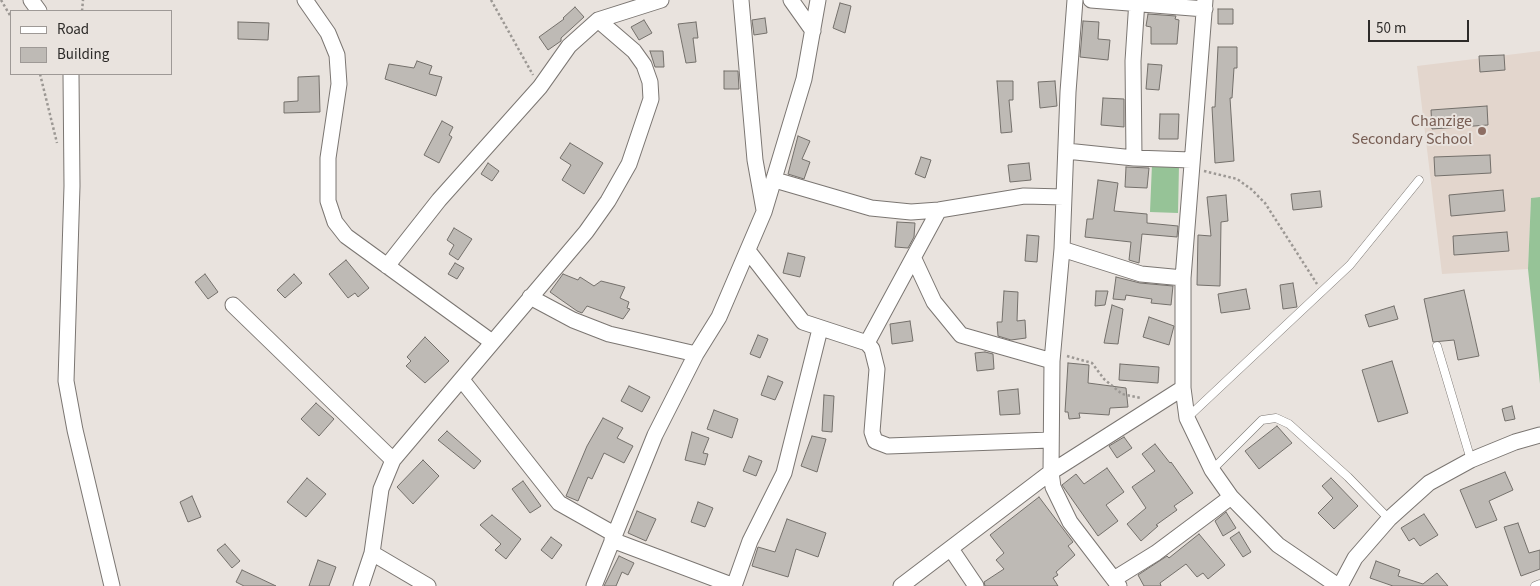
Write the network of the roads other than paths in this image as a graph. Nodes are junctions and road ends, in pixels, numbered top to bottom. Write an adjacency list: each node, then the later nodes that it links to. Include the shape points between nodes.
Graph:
1 (305, 0): 24 (street, via 328,33 337,55 339,84 328,158 328,201 335,222 346,236)
2 (661, 0): 10 (street)
3 (740, 0): 20 (street, via 755,160)
4 (790, 0): 11 (street)
5 (818, 0): 11 (street)
6 (1075, 0): 13 (street)
7 (1091, 0): 8 (street)
8 (1137, 2): 9 (street); 14 (street, via 1133,61)
9 (1205, 5): 15 (street)
10 (598, 20): 24 (street, via 569,46 540,87 440,200); 26 (street, via 634,50 650,82 651,99 629,164 608,201)
11 (812, 31): 16 (street, via 804,79)
12 (71, 75): 50 (street, via 72,186 66,381)
13 (1066, 152): 14 (street); 18 (street)
14 (1134, 158): 15 (street)
15 (1191, 165): 25 (street)
16 (775, 180): 19 (street, via 871,208 911,212); 20 (street)
17 (1419, 180): 36 (lane, via 1350,265)
18 (1064, 198): 19 (street, via 1024,196); 21 (street)
19 (939, 210): 23 (street, via 924,234)
20 (764, 212): 22 (street)
21 (1062, 249): 25 (street, via 1141,274); 33 (street)
22 (748, 252): 28 (street, via 803,322); 32 (street, via 719,317)
23 (914, 260): 30 (street); 33 (street, via 934,302 961,335)
24 (387, 266): 29 (street)
25 (1183, 278): 35 (street)
26 (530, 297): 29 (street); 32 (street, via 573,320 609,334)
27 (233, 305): 39 (street)
28 (820, 329): 30 (street); 54 (street, via 784,472 750,541)
29 (492, 342): 34 (street)
30 (867, 343): 38 (street, via 872,349 877,369 872,432 875,442 888,446)
31 (1437, 346): 40 (lane)
32 (696, 354): 45 (street, via 655,435)
33 (1052, 357): 38 (street)
34 (462, 380): 39 (street); 45 (street, via 559,503)
35 (1183, 388): 36 (street); 42 (street)
36 (1187, 418): 41 (street)
37 (1540, 435): 40 (street)
38 (1050, 440): 42 (street)
39 (393, 460): 47 (street, via 381,489)
40 (1471, 460): 44 (street, via 1429,483)
41 (1212, 470): 43 (street); 44 (lane, via 1262,420 1276,418 1289,424 1326,457)
42 (1051, 472): 46 (street); 48 (street, via 1053,487 1070,522)
43 (1230, 497): 48 (street); 57 (street, via 1278,545)
44 (1389, 519): 57 (street, via 1355,558)
45 (613, 537): 53 (street); 54 (street)
46 (951, 548): 55 (street); 56 (street)
47 (372, 553): 51 (street); 52 (street)
48 (1117, 582)
49 (1540, 584): 58 (lane)
50 (112, 586)
51 (361, 586)
52 (428, 586)
53 (594, 586)
54 (734, 586)
55 (901, 586)
56 (976, 586)
57 (1339, 586)
58 (1535, 586)

